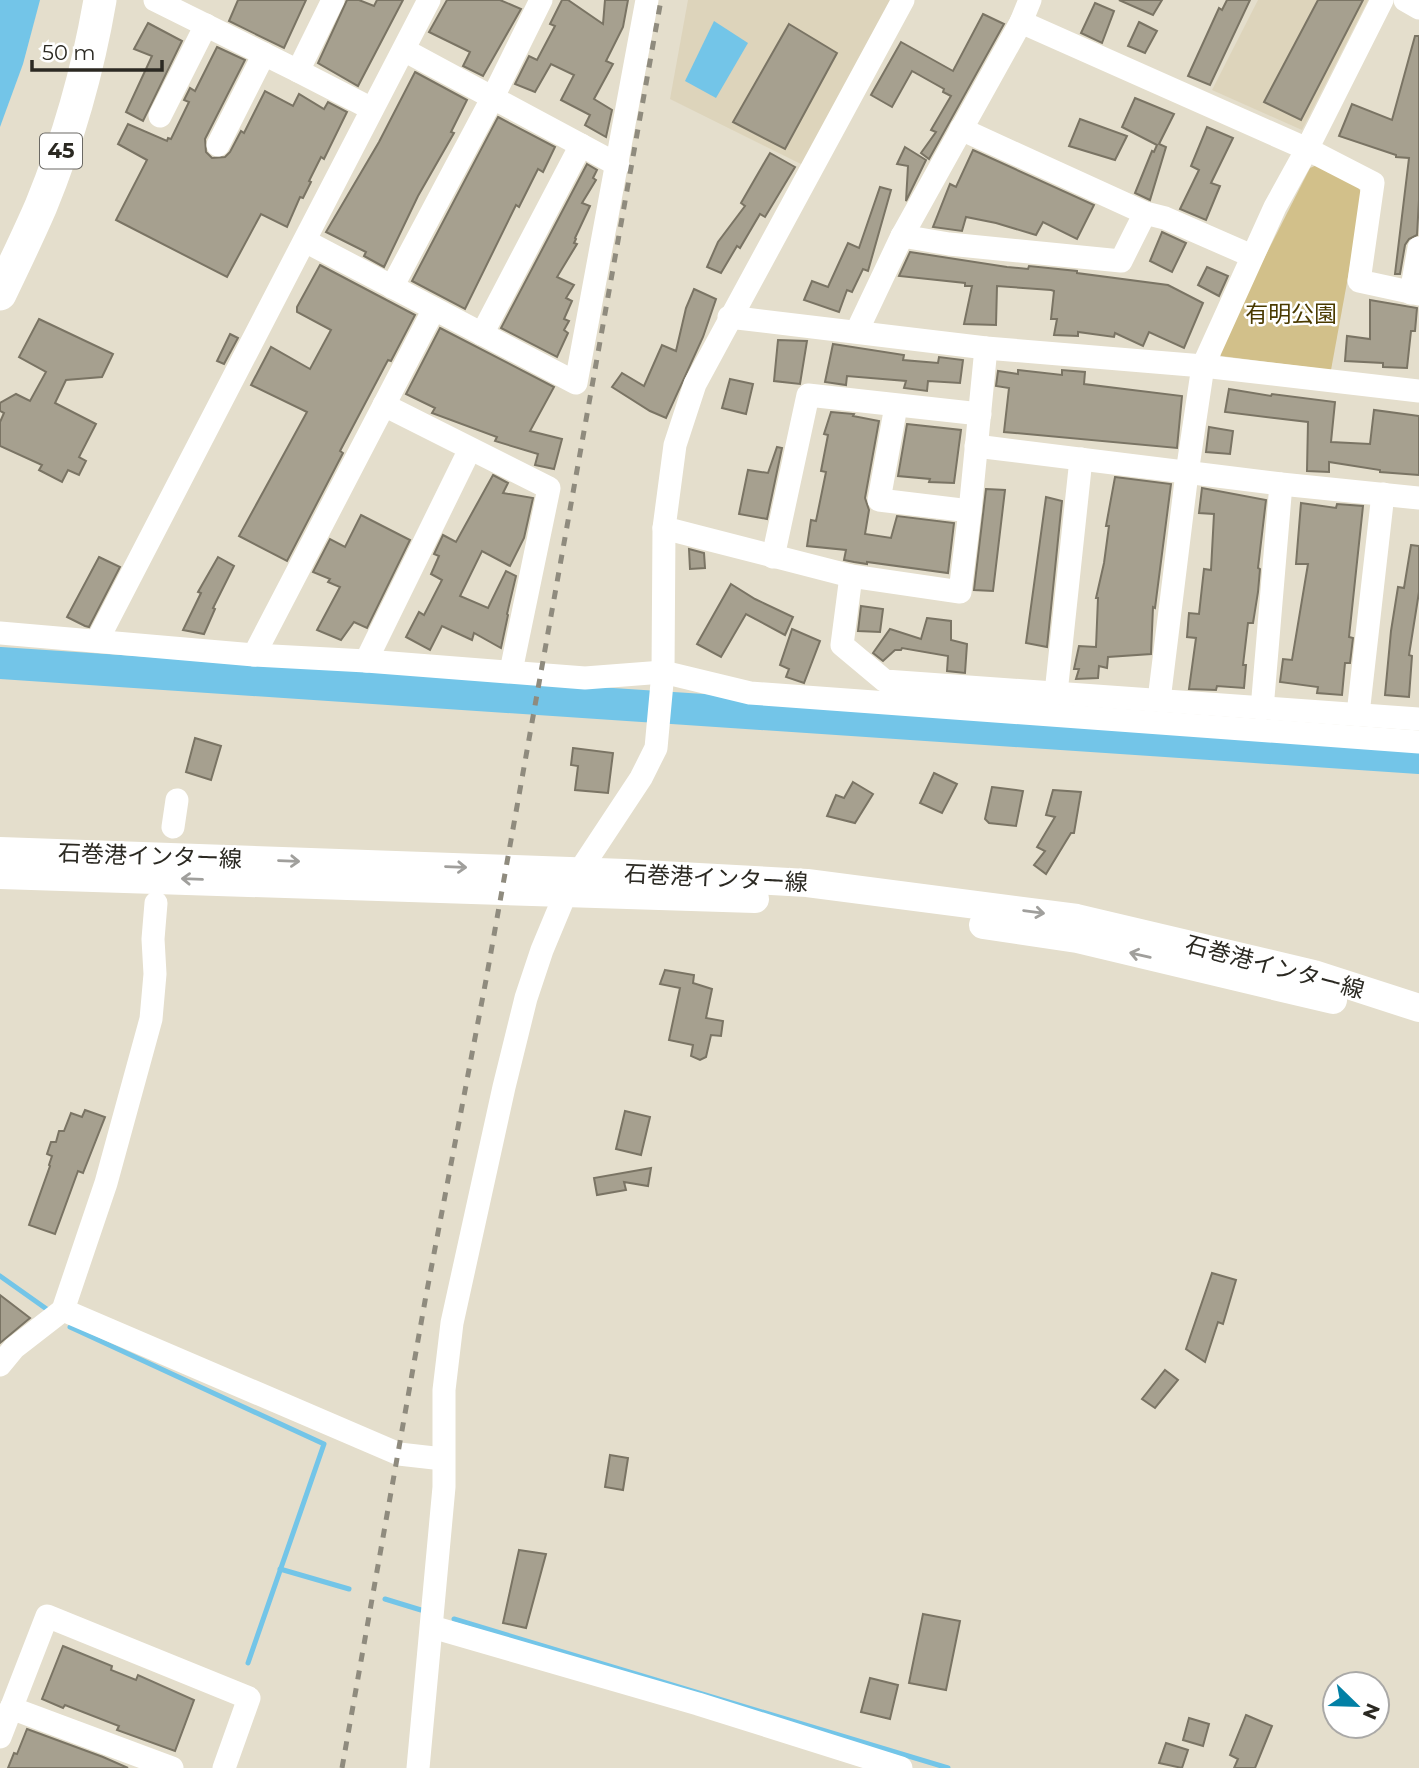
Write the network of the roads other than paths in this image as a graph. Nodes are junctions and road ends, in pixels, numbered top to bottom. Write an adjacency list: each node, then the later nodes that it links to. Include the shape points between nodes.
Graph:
1 (100, 0): 32 (highway, 45, via 79,97 61,151)
2 (155, 0): 13 (street)
3 (333, 0): 16 (street)
4 (429, 0): 14 (street)
5 (541, 0): 17 (street)
6 (647, 0): 24 (street)
7 (903, 0): 34 (street)
8 (1030, 0): 12 (street)
9 (1382, 0): 23 (street)
10 (1405, 0): 11 (street)
11 (1419, 8)
12 (1021, 22): 20 (street); 23 (street)
13 (205, 25): 15 (street); 19 (street)
14 (404, 50): 17 (street); 18 (street)
15 (264, 54): 16 (street); 21 (street)
16 (298, 71): 18 (street)
17 (492, 99): 22 (street); 30 (street)
18 (372, 109): 27 (street)
19 (160, 116)
20 (961, 129): 25 (street); 26 (street)
21 (218, 145)
22 (581, 145): 24 (street); 36 (street)
23 (1307, 149): 29 (street); 31 (street, via 1373,183 1359,281)
24 (618, 164): 36 (street, via 576,383)
25 (1144, 213): 26 (street, via 1121,261); 29 (street)
26 (902, 236): 35 (street)
27 (305, 241): 30 (street); 55 (street)
28 (1419, 248): 31 (street)
29 (1252, 257): 38 (street)
30 (392, 286): 33 (street)
31 (1415, 293)
32 (0, 294)
33 (434, 309): 36 (street); 40 (street)
34 (729, 317): 35 (street); 51 (street, via 695,384 675,445)
35 (857, 331): 37 (street)
36 (482, 334)
37 (986, 348): 38 (street); 42 (street)
38 (1203, 366): 39 (street); 46 (street)
39 (1419, 391)
40 (384, 405): 44 (street); 56 (street)
41 (896, 406): 42 (street); 50 (street, via 879,500); 52 (street, via 808,395)
42 (980, 414): 43 (street)
43 (976, 446): 45 (street); 50 (street)
44 (470, 449): 57 (street); 58 (street, via 549,488)
45 (1081, 459): 46 (street); 60 (street)
46 (1187, 473): 47 (street); 61 (street)
47 (1282, 484): 48 (street); 62 (street)
48 (1383, 494): 49 (street); 63 (street)
49 (1419, 498)
50 (971, 511): 53 (street, via 960,592)
51 (664, 528): 52 (street); 59 (street)
52 (773, 557): 53 (street)
53 (851, 576): 60 (street, via 842,645 885,681)
54 (0, 633): 55 (street)
55 (97, 641): 56 (street)
56 (254, 656): 57 (street)
57 (366, 661): 58 (street)
58 (511, 671): 59 (street)
59 (662, 679): 65 (street, via 750,693); 77 (street, via 656,748 567,890 526,998 452,1323 443,1390)
60 (1056, 693): 61 (street)
61 (1159, 700): 62 (street)
62 (1262, 709): 63 (street)
63 (1358, 714): 64 (street)
64 (1419, 719)
65 (1419, 742)
66 (177, 800): 67 (street)
67 (173, 827)
68 (0, 850): 70 (main road, 石巻港インター線, one-way to 70)
69 (0, 875): 70 (main road, 石巻港インター線, one-way to 69)
70 (385, 875): 71 (main road, 石巻港インター線)
71 (622, 884): 73 (main road, 石巻港インター線, one-way to 73, via 807,883 1077,918 1314,974); 74 (main road, 石巻港インター線, one-way to 71, via 1314,993 1077,939 891,910)
72 (156, 903): 75 (street, via 151,1019 106,1183)
73 (1419, 1008)
74 (1419, 1028)
75 (63, 1310): 76 (street, via 14,1348); 77 (street, via 399,1454)
76 (0, 1365)
77 (443, 1459): 78 (street)
78 (432, 1627): 84 (street); 85 (street)
79 (11, 1708): 80 (street); 81 (street); 83 (street, via 47,1616 249,1698)
80 (0, 1737)
81 (132, 1761): 82 (street)
82 (172, 1768)
83 (224, 1768)
84 (418, 1768)
85 (901, 1768)

